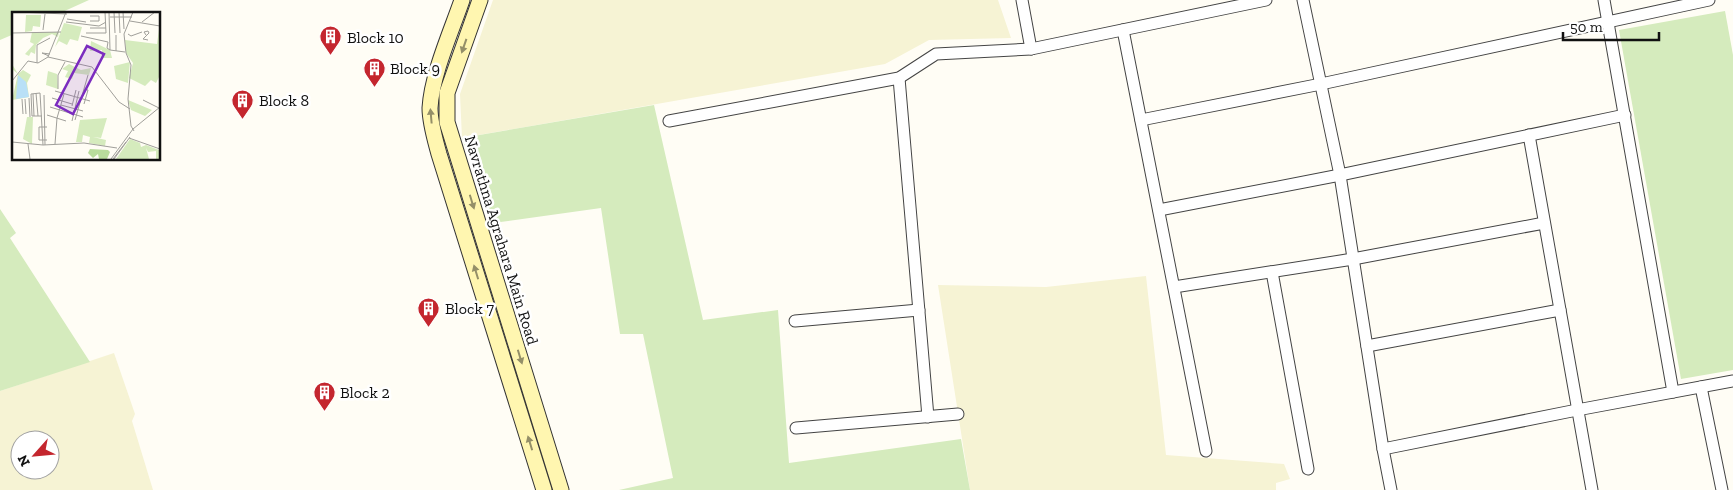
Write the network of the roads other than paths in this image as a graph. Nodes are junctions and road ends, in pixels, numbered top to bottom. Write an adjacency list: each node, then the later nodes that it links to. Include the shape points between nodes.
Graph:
1 (462, 0): 37 (street, Navrathna Agrahara Main Road, one-way to 1, via 432,128 432,88)
2 (480, 0): 38 (street, Navrathna Agrahara Main Road, one-way to 38, via 448,93 447,122)
3 (1022, 0): 10 (street)
4 (1266, 0): 9 (street)
5 (1303, 0): 12 (street)
6 (1604, 0): 8 (street)
7 (1709, 0): 8 (street)
8 (1609, 22): 12 (street); 13 (street)
9 (1123, 30): 10 (street); 14 (street)
10 (1031, 49): 11 (street, via 936,54)
11 (899, 78): 15 (street); 23 (street)
12 (1321, 84): 14 (street); 17 (street)
13 (1625, 115): 16 (street); 29 (street)
14 (1141, 120): 18 (street)
15 (668, 122)
16 (1529, 135): 17 (street); 19 (street)
17 (1340, 175): 18 (street); 20 (street)
18 (1159, 210): 22 (street)
19 (1544, 223): 20 (street); 24 (street)
20 (1354, 259): 21 (street); 26 (street)
21 (1272, 272): 22 (street); 36 (street)
22 (1174, 288): 35 (street)
23 (919, 310): 25 (street); 32 (street)
24 (1560, 310): 26 (street); 30 (street)
25 (795, 320)
26 (1367, 346): 34 (street)
27 (1733, 381): 28 (street)
28 (1700, 387): 29 (street); 41 (street)
29 (1673, 392): 30 (street)
30 (1577, 410): 34 (street); 40 (street)
31 (958, 414): 32 (street)
32 (928, 417): 33 (street)
33 (796, 428)
34 (1383, 449): 39 (street)
35 (1206, 451)
36 (1308, 469)
37 (544, 490)
38 (561, 490)
39 (1391, 490)
40 (1592, 490)
41 (1722, 490)

